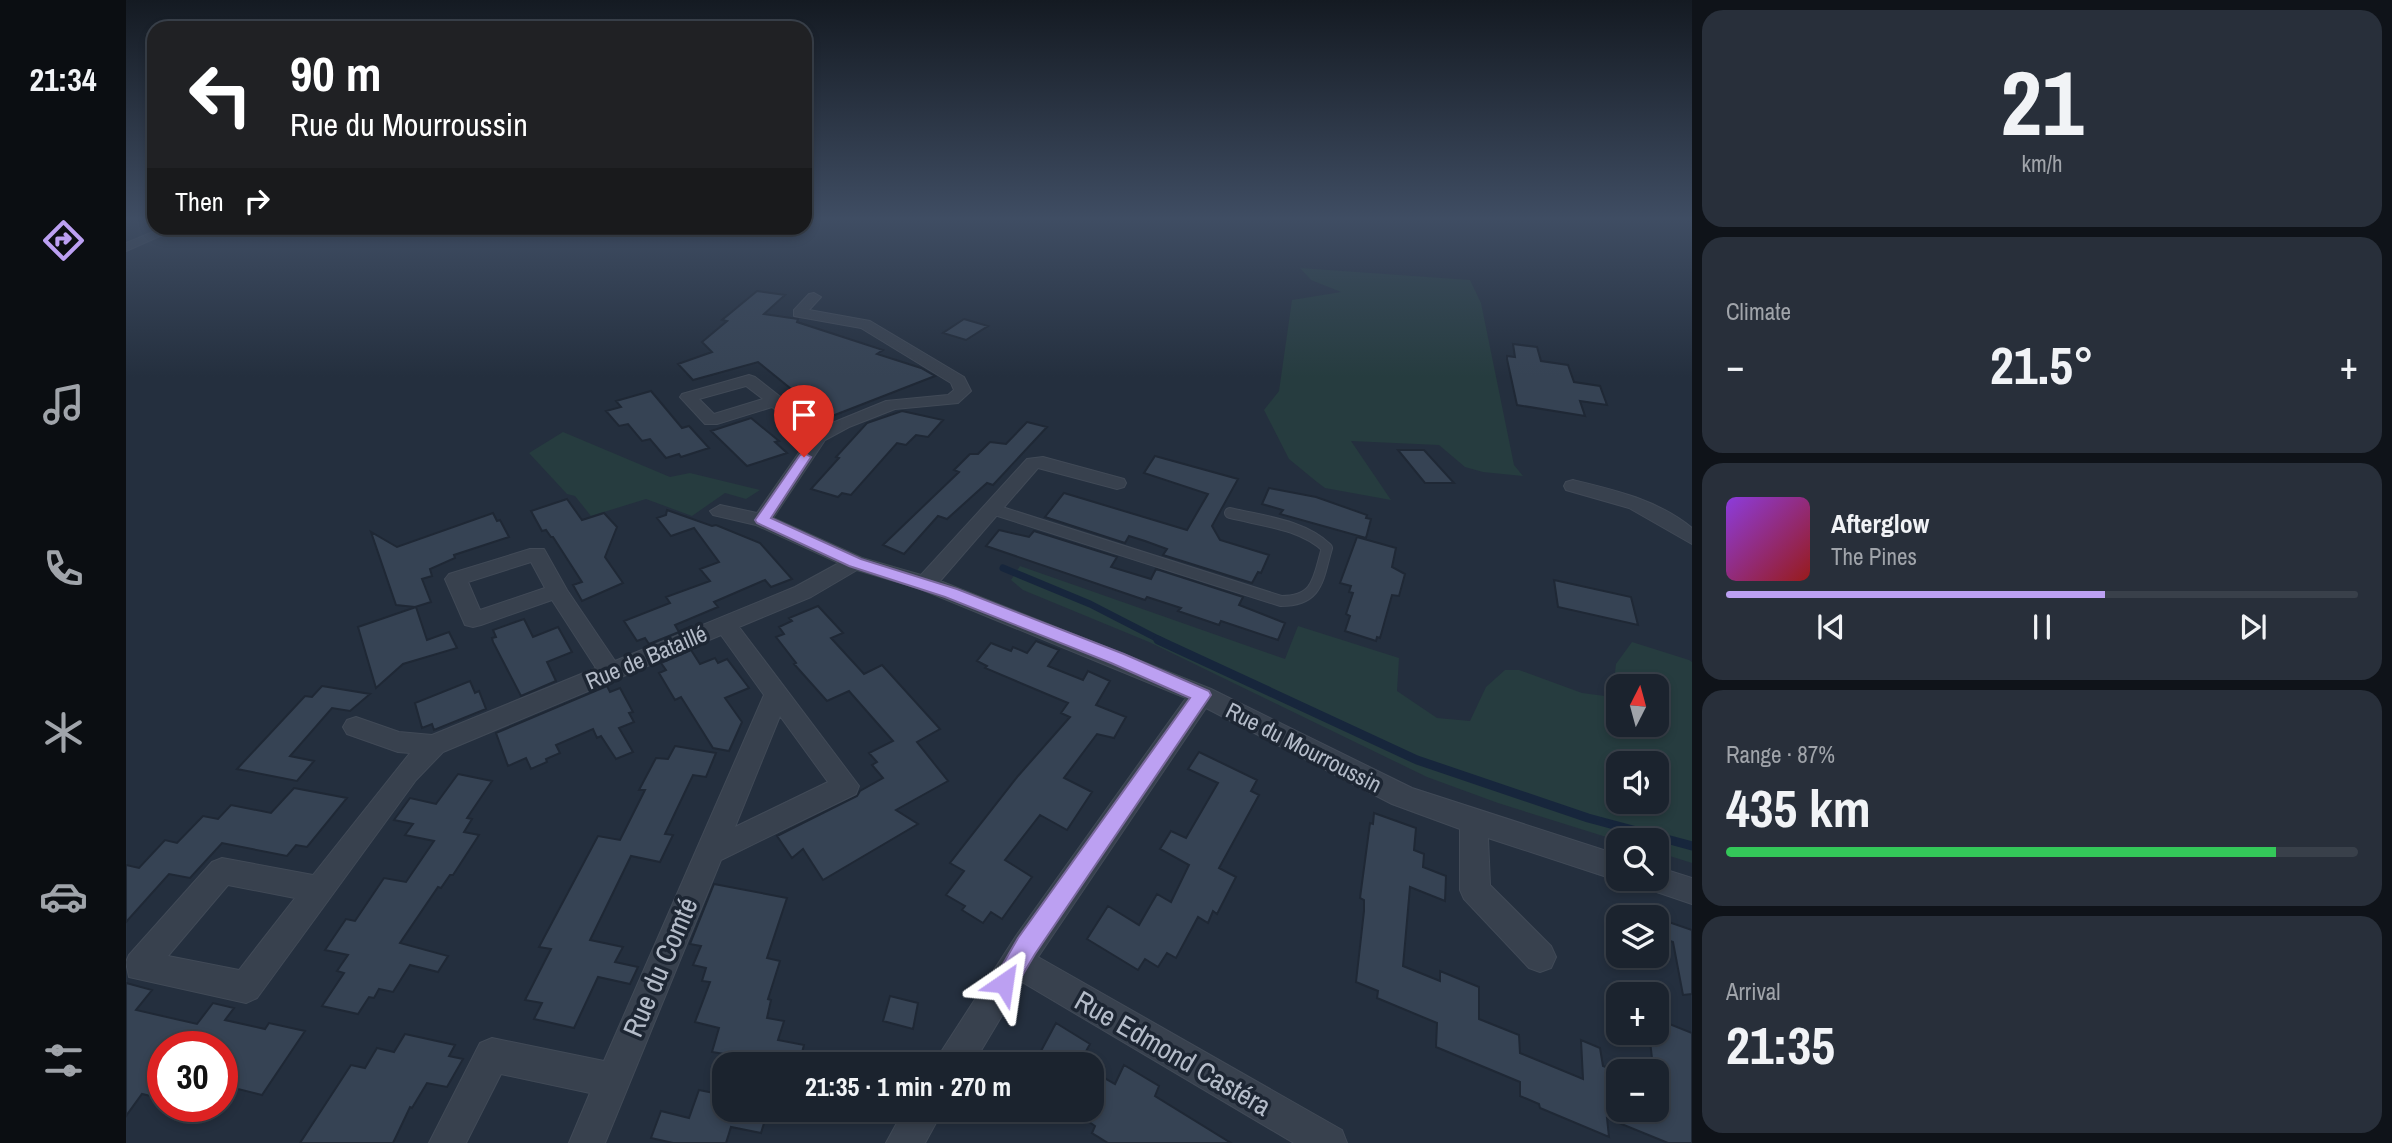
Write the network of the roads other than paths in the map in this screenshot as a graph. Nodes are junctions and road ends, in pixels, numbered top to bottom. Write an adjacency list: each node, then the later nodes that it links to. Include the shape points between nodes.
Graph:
1 (814, 297): 3 (street, via 799,313 865,324 958,380 963,391 952,400 892,404)
2 (774, 401): 3 (street)
3 (819, 436): 9 (street)
4 (1117, 483): 6 (street, via 1032,463)
5 (1573, 486): 10 (street, via 1636,503)
6 (992, 509): 8 (lane, via 1281,601 1305,600 1327,548 1323,543 1304,533); 12 (street)
7 (720, 511): 9 (street, Rue du Mourroussin)
8 (1230, 513)
9 (762, 520): 11 (street, Rue du Mourroussin)
10 (1692, 538)
11 (855, 563): 12 (street, Rue du Mourroussin); 14 (street, Rue de Bataillé, via 803,592)
12 (926, 583): 17 (street, Rue du Mourroussin)
13 (557, 591): 15 (street)
14 (725, 624): 15 (street, Rue de Bataillé); 16 (street)
15 (610, 672): 19 (street, Rue de Bataillé)
16 (777, 694): 21 (street, Rue du Comté); 21 (street, via 846,786)
17 (1202, 695): 20 (street, Rue du Mourroussin, via 1402,796); 27 (street)
18 (356, 727): 19 (street, Rue de Bataillé, via 398,741)
19 (434, 745): 24 (street, Rue de Bataillé, via 407,773)
20 (1474, 822): 22 (street, Rue du Mourroussin); 26 (street, via 1475,890)
21 (708, 853): 29 (street, Rue du Comté)
22 (1606, 864)
23 (1669, 884): 25 (street)
24 (320, 889): 24 (street, Rue de Bataillé, via 246,987 140,966 222,871)
25 (1692, 891)
26 (1540, 957)
27 (1017, 962): 28 (street); 34 (street, Rue Edmond Castéra)
28 (961, 1052)
29 (613, 1080): 31 (street, via 492,1055); 32 (street, Rue du Comté)
30 (917, 1122): 33 (street)
31 (447, 1143)
32 (587, 1143)
33 (904, 1143)
34 (1329, 1143)

